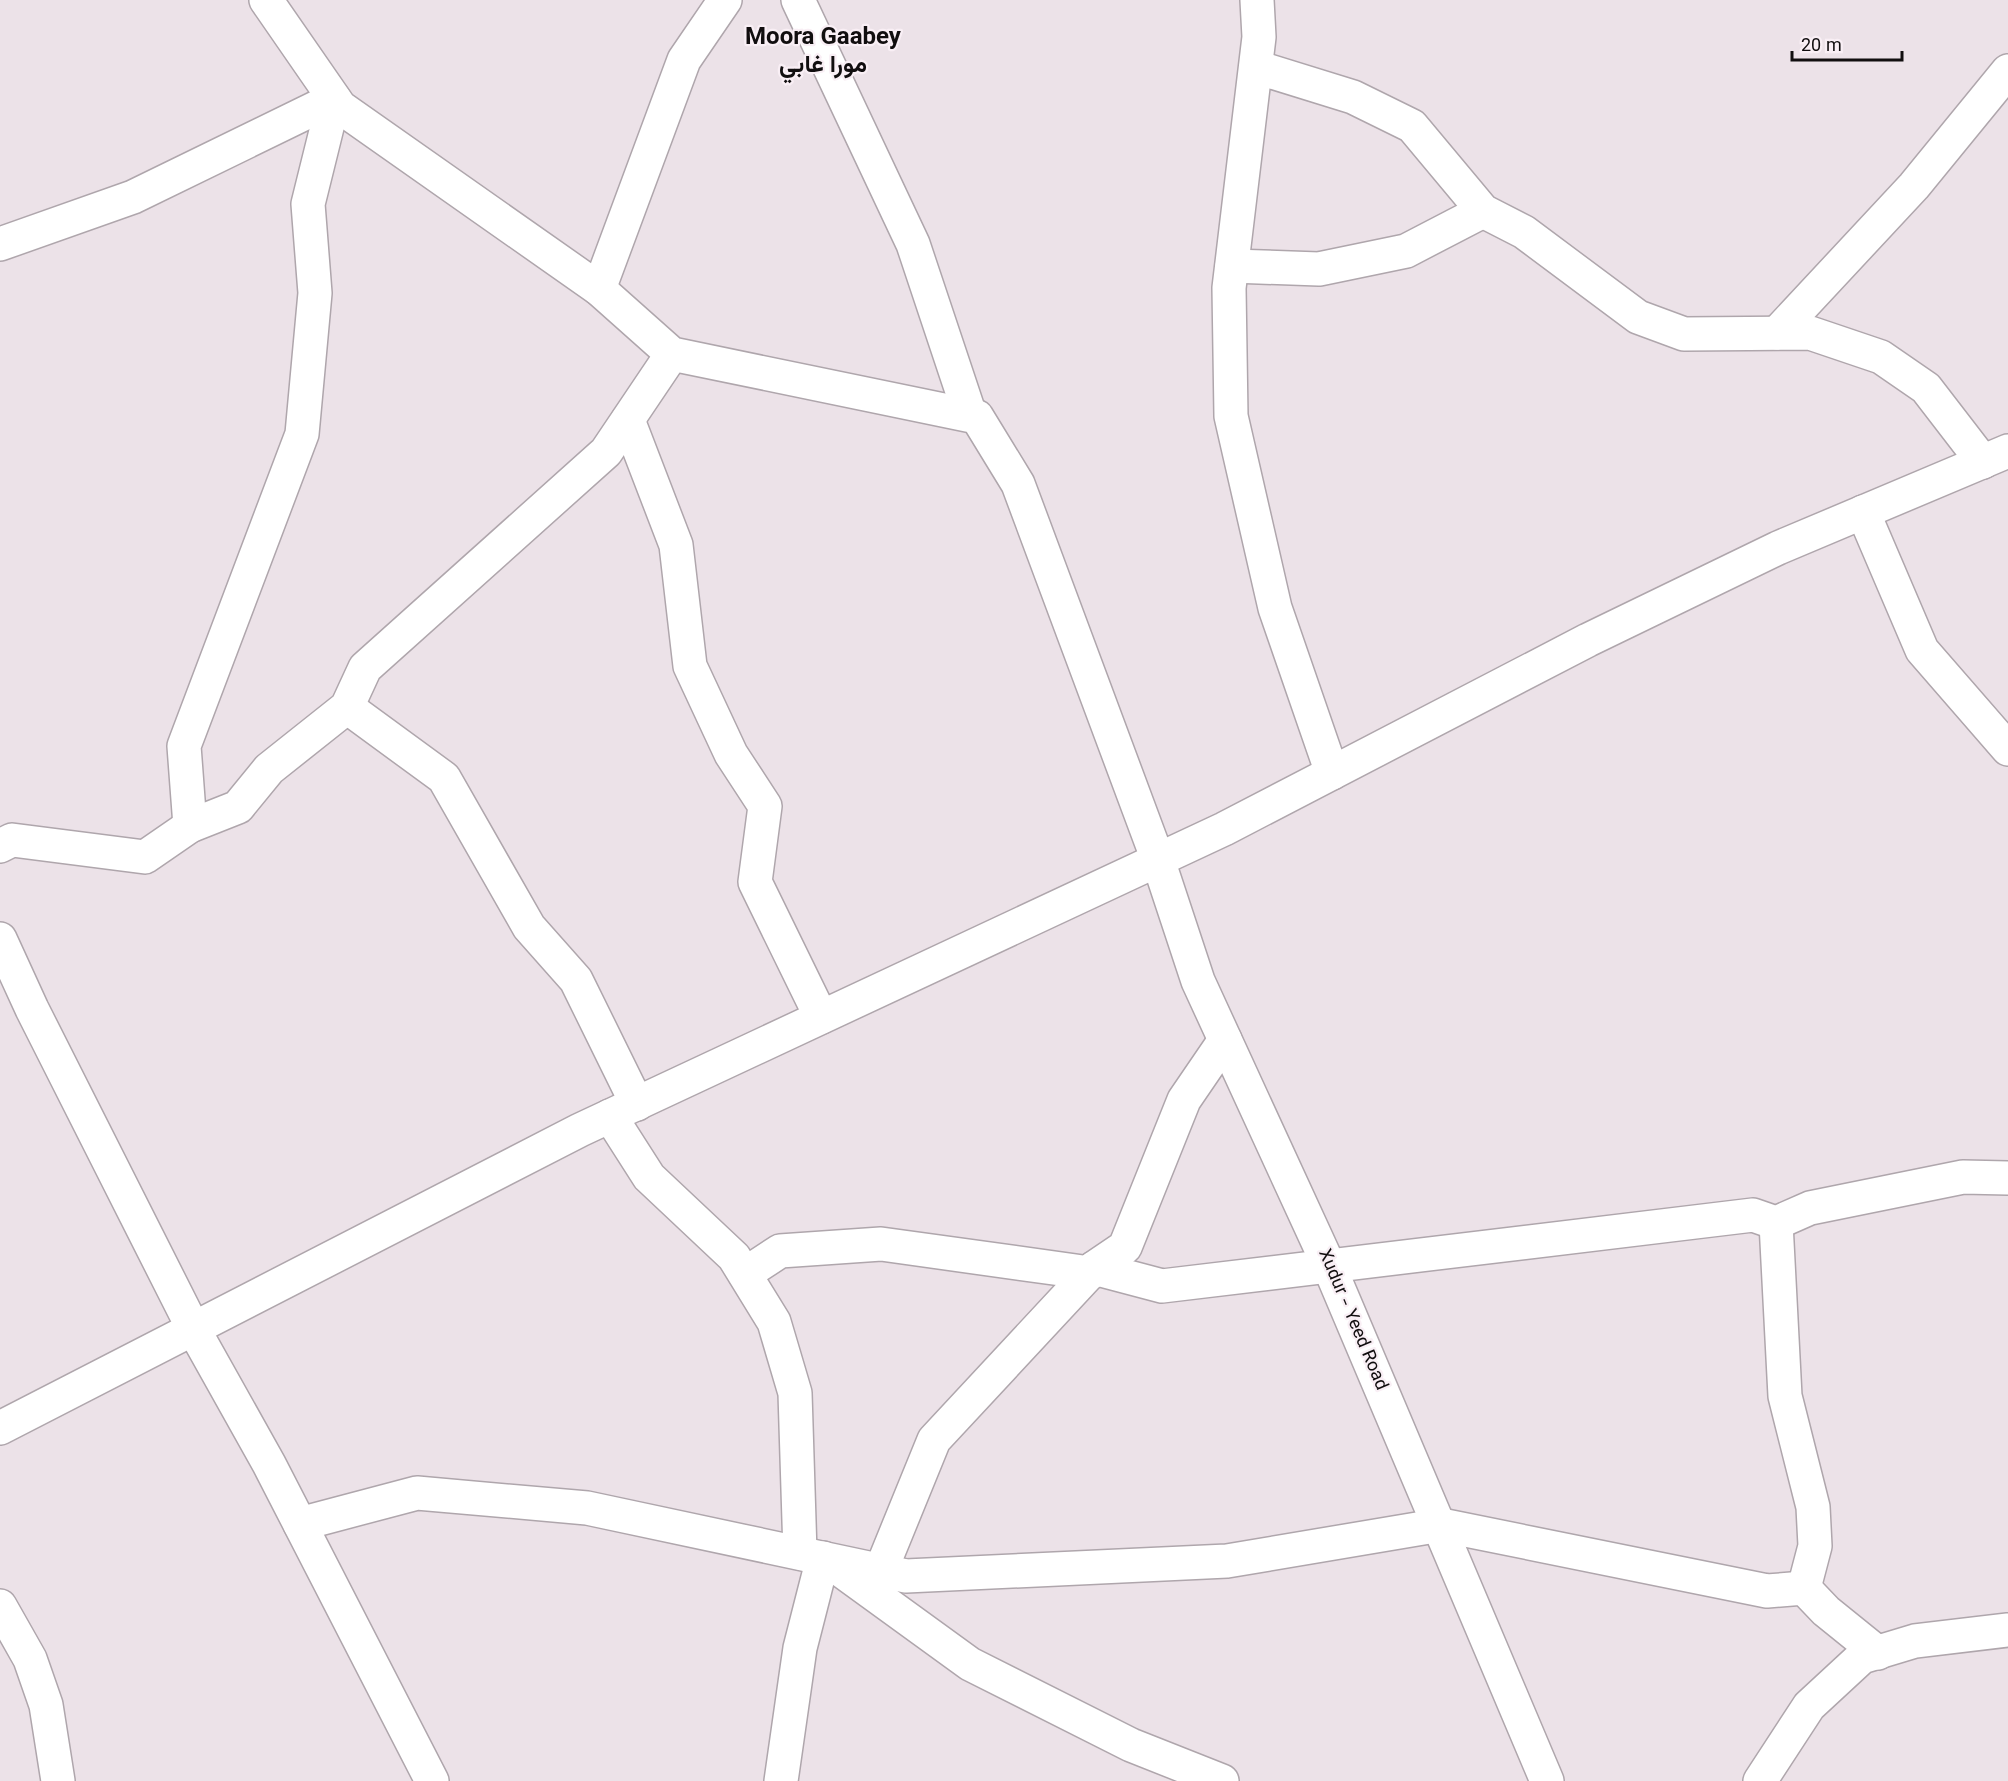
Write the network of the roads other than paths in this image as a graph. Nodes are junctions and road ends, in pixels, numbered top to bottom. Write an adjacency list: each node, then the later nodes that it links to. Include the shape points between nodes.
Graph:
1 (266, 0): 7 (street)
2 (725, 0): 11 (street, via 684,60)
3 (798, 0): 14 (street, via 913,244)
4 (1257, 0): 5 (street)
5 (1256, 67): 8 (street, via 1353,97 1412,126); 10 (street)
6 (2008, 71): 12 (street, via 1914,186)
7 (334, 99): 9 (street, via 133,197); 11 (street, via 340,107); 21 (street, via 308,204 315,293 302,434 184,746)
8 (1483, 211): 10 (street, via 1406,251 1319,269); 12 (street, via 1524,232 1638,317 1684,334)
9 (0, 244)
10 (1232, 266): 20 (street, via 1231,416 1275,608)
11 (599, 289): 13 (street)
12 (1777, 333): 16 (street, via 1810,333 1881,357 1926,388)
13 (672, 354): 14 (street); 15 (street)
14 (970, 414): 23 (street, Xudur - Yeed Road, via 977,417 1018,484)
15 (628, 420): 18 (street, via 606,452 365,668); 25 (street, via 676,545 690,666 731,754 765,806 755,882)
16 (1995, 456): 17 (street)
17 (1863, 512): 19 (street, via 1922,650); 20 (street, via 1778,548 1588,640)
18 (347, 707): 21 (street, via 268,770 238,807); 27 (street, via 444,778 529,927 576,980)
19 (2008, 749)
20 (1332, 773): 23 (street)
21 (190, 826): 22 (street, via 145,856 12,840)
22 (0, 846)
23 (1158, 860): 25 (street); 26 (street, Xudur - Yeed Road, via 1198,981)
24 (0, 939): 33 (street)
25 (821, 1017): 27 (street)
26 (1225, 1040): 30 (street, Xudur - Yeed Road); 31 (street, via 1184,1100 1125,1248)
27 (623, 1110): 32 (street, via 649,1177 734,1257); 33 (street)
28 (2008, 1178): 29 (street, via 1963,1177 1810,1208)
29 (1776, 1223): 30 (street, via 1753,1215); 39 (street, via 1785,1396 1813,1507 1815,1546)
30 (1329, 1266): 31 (street, via 1162,1286); 36 (street, Xudur - Yeed Road)
31 (1092, 1270): 32 (street, via 881,1244 780,1251); 38 (street, via 934,1440)
32 (745, 1274): 37 (street, via 774,1322 795,1393)
33 (194, 1329): 34 (street); 35 (street)
34 (0, 1428)
35 (300, 1524): 37 (street, via 417,1493 586,1508); 44 (street)
36 (1441, 1526): 38 (street, via 1227,1561 906,1576); 39 (street, via 1767,1592); 47 (street, Xudur - Yeed Road)
37 (812, 1556): 38 (street); 45 (street); 46 (street, via 969,1664 1131,1745)
38 (880, 1570)
39 (1804, 1588): 42 (street)
40 (0, 1606): 43 (street, via 30,1659 46,1705)
41 (2008, 1630): 42 (street, via 1914,1641)
42 (1878, 1653): 48 (street, via 1862,1658 1809,1706)
43 (58, 1781)
44 (432, 1781)
45 (780, 1781)
46 (1222, 1781)
47 (1547, 1781)
48 (1760, 1781)

